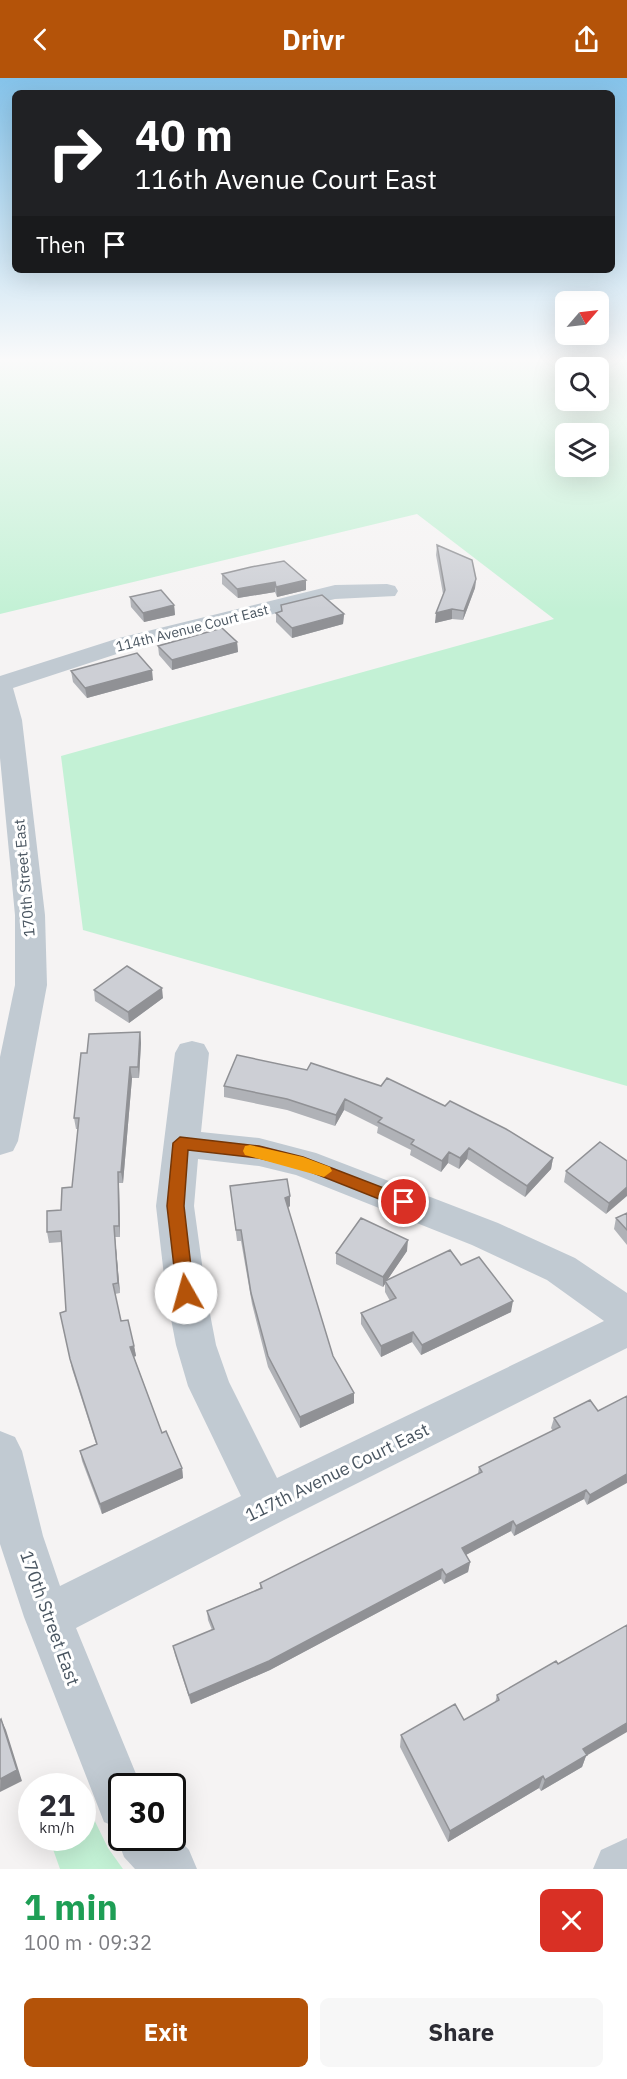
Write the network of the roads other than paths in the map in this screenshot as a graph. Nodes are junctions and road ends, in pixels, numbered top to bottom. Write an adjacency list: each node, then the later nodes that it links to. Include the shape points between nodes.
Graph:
1 (387, 591): 2 (street, 114th Avenue Court East, via 335,592 127,643)
2 (0, 685): 3 (street, 170th Street East, via 9,720)
3 (10, 829): 5 (street, 170th Street East, via 30,915 31,985)
4 (192, 1053): 6 (street)
5 (0, 1141)
6 (180, 1143): 7 (street, via 259,1152 314,1167 485,1234 561,1269); 10 (street, via 176,1206 196,1345 209,1386)
7 (627, 1315)
8 (627, 1329): 10 (street, 117th Avenue Court East)
9 (0, 1451): 11 (street, 170th Street East, via 20,1536)
10 (268, 1505): 11 (street, 117th Avenue Court East)
11 (48, 1617): 12 (street, 170th Street East)
12 (109, 1773)
13 (155, 1851): 15 (street)
14 (627, 1865): 16 (street)
15 (171, 1869)
16 (620, 1869)

